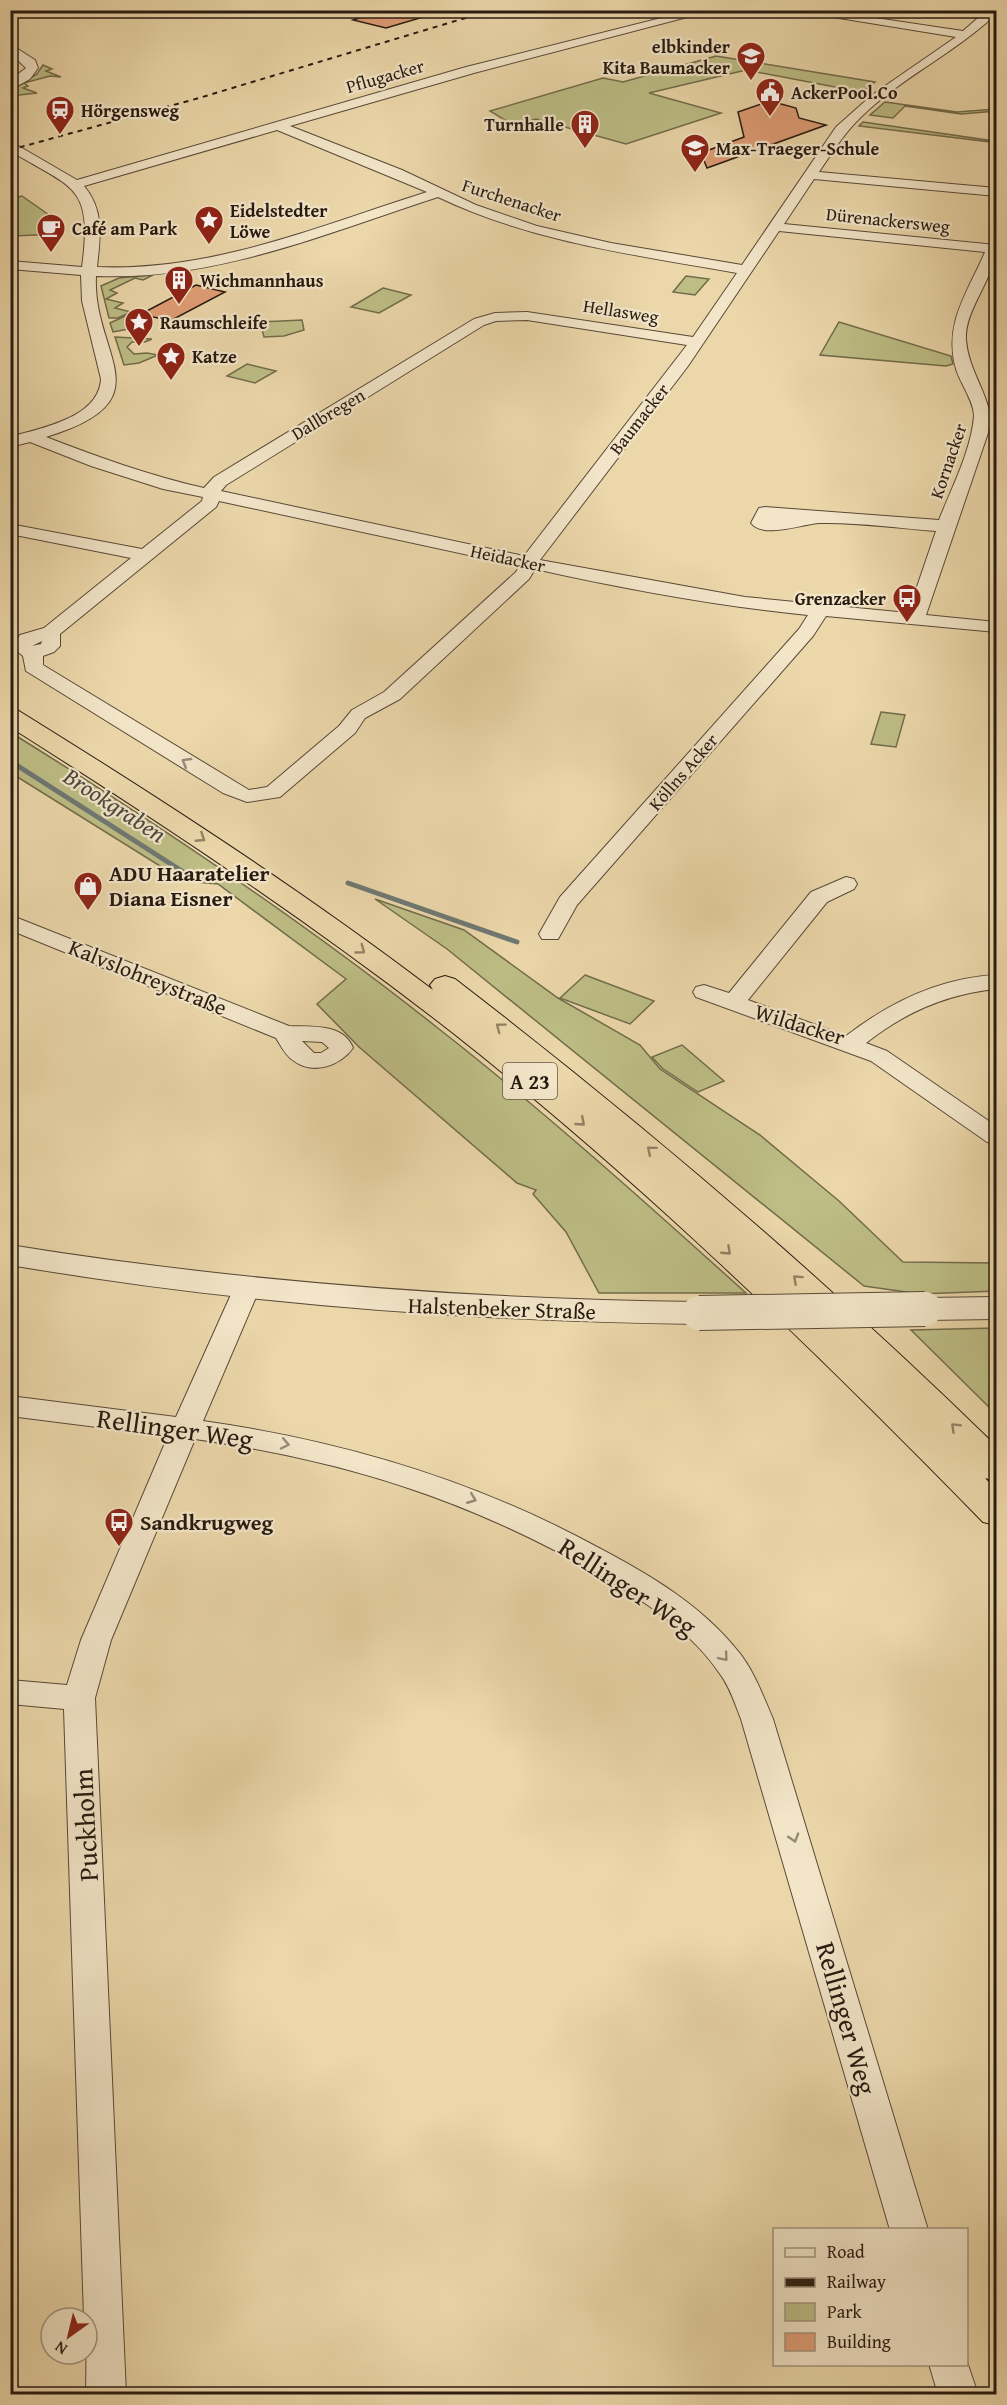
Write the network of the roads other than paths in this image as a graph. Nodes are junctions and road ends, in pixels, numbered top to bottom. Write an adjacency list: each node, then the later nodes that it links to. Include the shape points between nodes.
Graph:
1 (709, 10): 7 (street, Pflugacker, via 470,70)
2 (795, 10): 4 (street)
3 (994, 10): 4 (street, Baumacker)
4 (965, 35): 9 (street, Baumacker, via 856,114)
5 (10, 47): 6 (street, via 32,68)
6 (10, 86)
7 (278, 126): 10 (street, Pflugacker); 12 (street, Furchenacker)
8 (10, 145): 10 (street)
9 (809, 175): 11 (street); 13 (street, Baumacker)
10 (74, 185): 17 (street, via 84,195 93,221)
11 (996, 192)
12 (438, 193): 16 (street, Furchenacker, via 488,215 561,236); 17 (street, via 214,262 155,270)
13 (776, 227): 14 (street, Dürenackersweg); 16 (street, Baumacker)
14 (995, 249): 24 (street, Kornacker, via 961,323 960,354 977,396 982,421)
15 (10, 265): 17 (street)
16 (746, 270): 19 (street, Baumacker)
17 (87, 271): 20 (street, via 93,322 110,372 110,390 106,398 86,413)
18 (539, 317): 19 (street, Hellasweg); 22 (street, Dallbregen, via 505,316 479,322 220,481)
19 (697, 342): 27 (street, Baumacker)
20 (30, 436): 21 (street); 22 (street, Heidacker, via 97,462)
21 (10, 442)
22 (212, 494): 26 (street, Dallbregen, via 210,503); 27 (street, Heidacker)
23 (817, 518): 24 (street)
24 (945, 526): 29 (street, Kornacker)
25 (10, 529): 26 (street)
26 (144, 555): 33 (street, Dallbregen, one-way to 26, via 230,789 33,668 33,652 51,646 51,632)
27 (530, 563): 28 (street, Heidacker, via 678,593); 33 (street, Baumacker, via 523,575 386,700 369,706 280,789)
28 (819, 612): 29 (street, Heidacker); 36 (street, Köllns Acker, via 806,632 568,902)
29 (915, 620): 30 (street, Heidacker)
30 (996, 627)
31 (10, 694): 48 (highway, A 23, one-way to 31, via 866,1341 724,1213 508,1033 302,880)
32 (10, 716): 49 (highway, A 23, one-way to 49, via 277,890 400,979 570,1113 686,1212 835,1351)
33 (257, 797)
34 (846, 884): 39 (street, Wildacker, via 819,897)
35 (10, 922): 40 (street, Kalvslohreystraße)
36 (550, 934)
37 (996, 982): 41 (street, Wildacker, via 935,992 874,1025)
38 (704, 992): 39 (street, Wildacker)
39 (733, 1003): 41 (street, Wildacker)
40 (285, 1033)
41 (851, 1043): 42 (street, via 879,1056)
42 (996, 1137)
43 (10, 1255): 44 (street, Halstenbeker Straße)
44 (246, 1290): 45 (street, Halstenbeker Straße, bridge, via 429,1306 591,1312); 47 (street, Puckholm)
45 (996, 1308)
46 (10, 1406): 47 (street, Rellinger Weg)
47 (186, 1428): 51 (street, Puckholm, via 96,1640); 52 (street, Rellinger Weg, one-way to 52, via 277,1442 355,1460 427,1481 488,1505 603,1563 691,1623 727,1658 757,1719)
48 (996, 1468)
49 (996, 1512)
50 (10, 1692): 51 (street)
51 (79, 1698): 54 (street, Puckholm)
52 (909, 2228)
53 (950, 2366): 55 (street)
54 (106, 2394)
55 (958, 2394)

